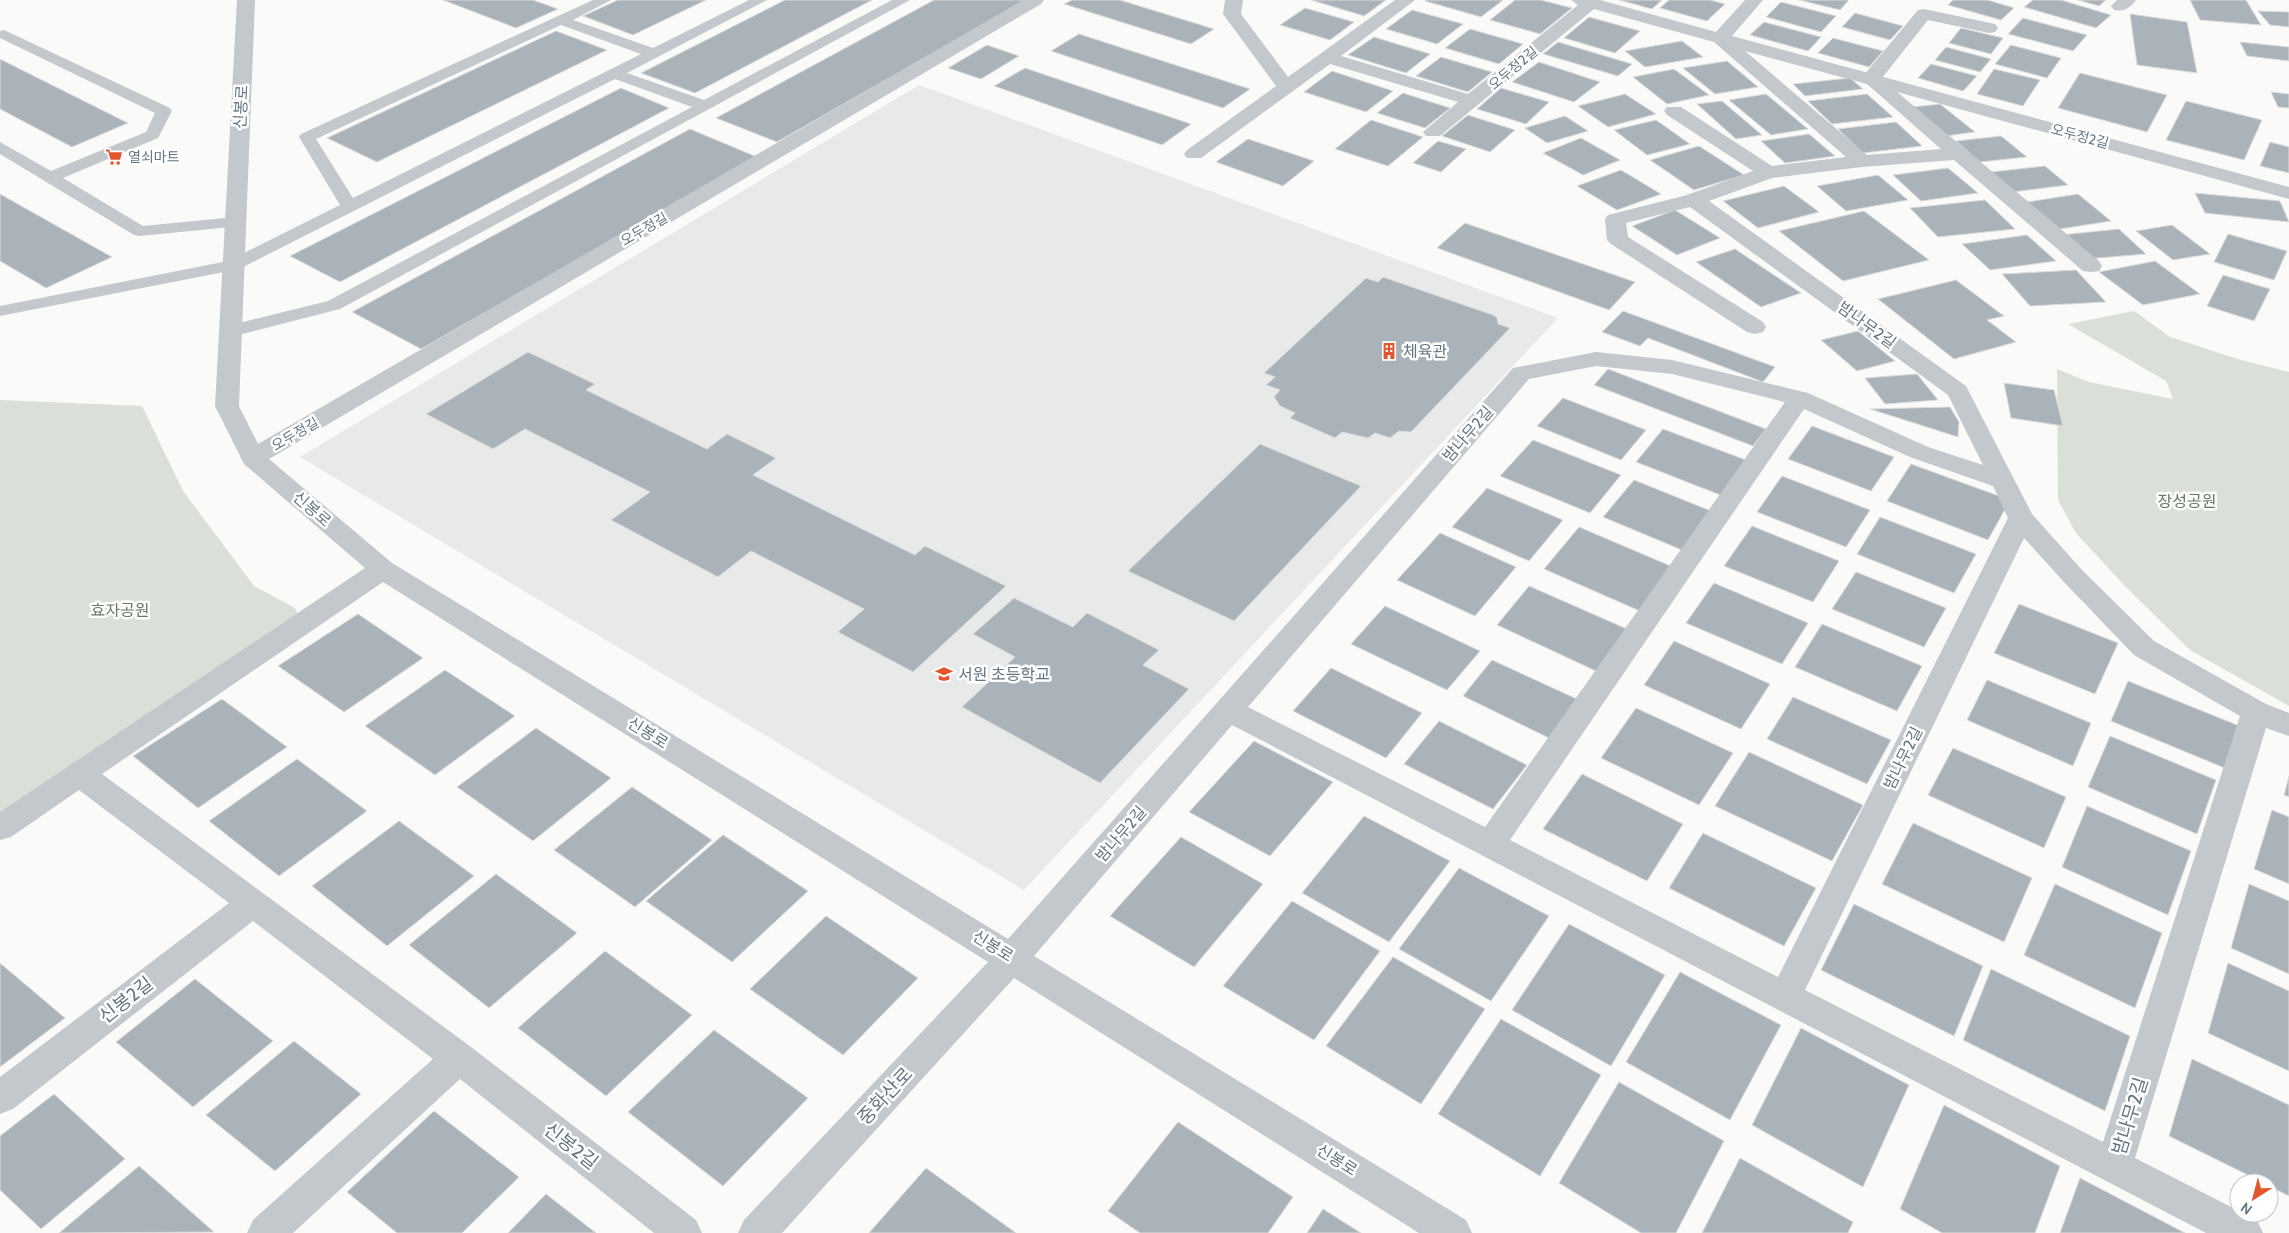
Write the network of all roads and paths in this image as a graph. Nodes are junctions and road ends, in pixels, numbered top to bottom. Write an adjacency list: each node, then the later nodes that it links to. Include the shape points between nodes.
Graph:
1 (246, 0): 32 (street, 신봉로)
2 (604, 0): 10 (lane)
3 (760, 0): 14 (lane)
4 (903, 0): 20 (lane)
5 (1035, 0): 39 (street, 오두정길)
6 (1234, 0): 18 (street, via 1232,14)
7 (1406, 0): 15 (street)
8 (1754, 0): 13 (street)
9 (1587, 1): 13 (street, 오두정2길); 19 (street, 오두정2길)
10 (561, 20): 14 (lane); 31 (lane, via 308,138)
11 (1989, 28): 17 (street, via 1924,14)
12 (4, 34): 28 (lane, via 164,111 152,135)
13 (1720, 38): 17 (street, 오두정2길); 26 (street, 오두정2길)
14 (653, 53): 16 (lane)
15 (1326, 57): 18 (street); 19 (street)
16 (613, 74): 20 (lane); 31 (lane)
17 (1871, 79): 25 (street, 오두정2길); 29 (street, 오두정2길)
18 (1286, 86): 24 (street)
19 (1474, 101): 22 (street, 오두정2길)
20 (705, 106): 37 (lane, via 334,305)
21 (1674, 111): 27 (street)
22 (1433, 132)
23 (0, 147): 28 (lane)
24 (1194, 154)
25 (1958, 154): 26 (street); 34 (street, 오두정2길)
26 (1862, 161): 27 (street)
27 (1768, 172): 30 (street)
28 (50, 177): 32 (lane, via 140,231)
29 (2289, 193)
30 (1694, 200): 36 (street, via 1615,219 1618,240); 40 (street, 밤나무2길, via 1958,391)
31 (350, 206): 33 (lane)
32 (235, 222): 33 (street, 신봉로)
33 (233, 264): 35 (lane); 37 (street, 신봉로)
34 (2090, 266)
35 (0, 311)
36 (1755, 327)
37 (230, 331): 39 (street, 신봉로, via 227,406)
38 (1800, 398): 40 (street, 밤나무2길, via 1919,452); 43 (street, 밤나무2길, via 1672,367 1596,358 1520,374); 48 (street)
39 (253, 458): 42 (street, 신봉로)
40 (2003, 482): 41 (street, 밤나무2길)
41 (2021, 518): 44 (street, 밤나무2길, via 2144,648); 51 (street, 밤나무2길)
42 (383, 569): 46 (street); 50 (street, 신봉로)
43 (1229, 710): 48 (street, 밤나무2길); 50 (street, 밤나무2길)
44 (2256, 712): 45 (street, 밤나무2길); 54 (street, 밤나무2길)
45 (2289, 725)
46 (80, 774): 47 (street); 49 (street, 신봉2길)
47 (0, 828)
48 (1490, 845): 51 (street, 밤나무2길)
49 (253, 903): 52 (street, 신봉2길); 53 (street, 신봉2길)
50 (1012, 958): 57 (street, 중화산로); 58 (street, 신봉로)
51 (1785, 997): 54 (street, 밤나무2길)
52 (459, 1058): 55 (street); 56 (street, 신봉2길)
53 (0, 1098)
54 (2114, 1166): 59 (street)
55 (266, 1233)
56 (683, 1233)
57 (757, 1233)
58 (1453, 1233)
59 (2244, 1233)

